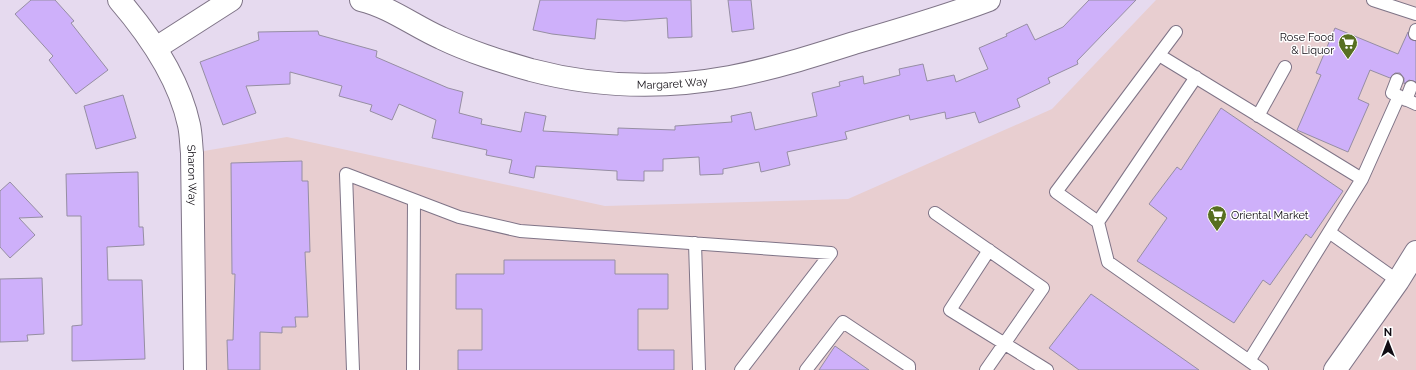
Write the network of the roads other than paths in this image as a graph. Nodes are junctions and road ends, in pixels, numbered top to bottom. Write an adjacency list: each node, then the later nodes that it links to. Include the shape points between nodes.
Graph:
1 (119, 0): 8 (street, Sharon Way)
2 (231, 0): 8 (street)
3 (361, 0): 4 (street, Margaret Way, via 477,54 582,81 628,85 705,80 778,66 954,13)
4 (988, 0)
5 (1373, 0): 6 (lane)
6 (1416, 14)
7 (1176, 32): 9 (lane)
8 (156, 48): 27 (street, Sharon Way, via 175,84 189,126 192,153)
9 (1159, 55): 11 (lane); 19 (lane, via 1056,192)
10 (1285, 67): 15 (lane)
11 (1196, 77): 15 (lane); 19 (lane)
12 (1397, 80): 14 (lane, via 1392,93)
13 (1411, 87): 14 (lane)
14 (1407, 100): 16 (lane)
15 (1258, 116): 16 (lane)
16 (1362, 179): 20 (lane)
17 (414, 200): 21 (lane, via 459,217 520,231); 28 (lane, via 346,174); 29 (lane)
18 (935, 213): 22 (lane)
19 (1098, 222): 26 (lane, via 1108,262)
20 (1329, 232): 24 (lane); 26 (lane)
21 (694, 243): 30 (lane); 31 (lane, via 831,253)
22 (989, 250): 25 (lane, via 1043,288); 25 (lane, via 950,310)
23 (1416, 252): 24 (street)
24 (1398, 281): 37 (street)
25 (1006, 343): 34 (lane); 35 (lane)
26 (1249, 361): 36 (lane)
27 (195, 370)
28 (352, 370)
29 (413, 370)
30 (699, 370)
31 (741, 370)
32 (806, 370): 33 (lane, via 843,322 909,366)
33 (909, 370)
34 (986, 370)
35 (1047, 370)
36 (1262, 370)
37 (1335, 370)

